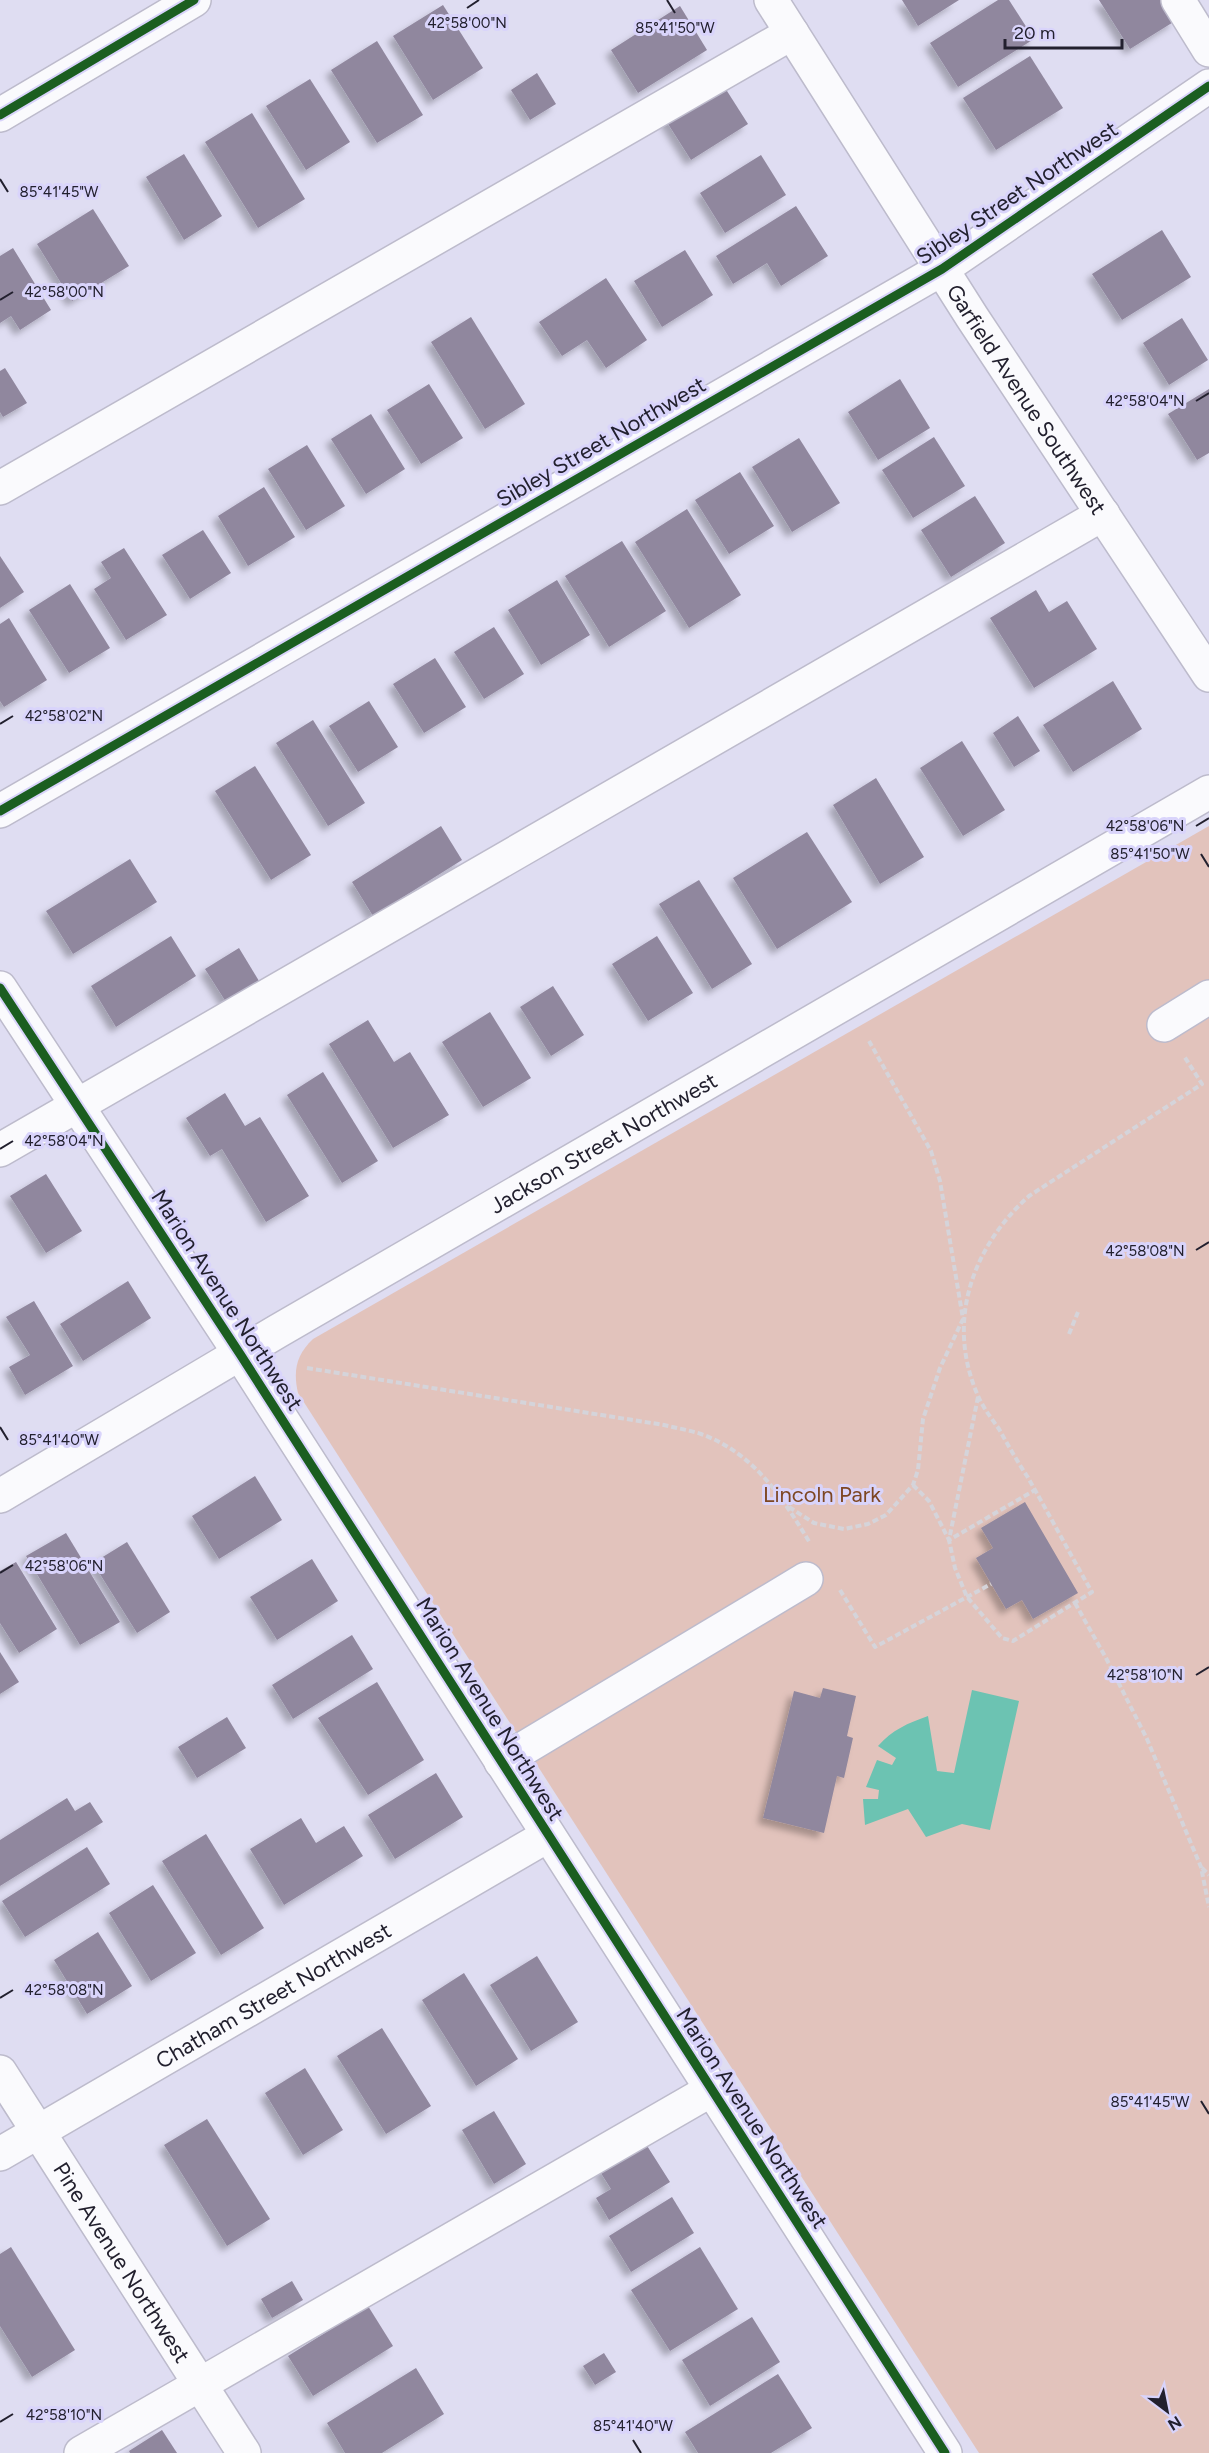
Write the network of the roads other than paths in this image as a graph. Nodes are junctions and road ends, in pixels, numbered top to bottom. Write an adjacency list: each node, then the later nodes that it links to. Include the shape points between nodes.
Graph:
1 (194, 0): 7 (street)
2 (771, 0): 4 (street, Garfield Avenue Southwest)
3 (1178, 0): 5 (street)
4 (792, 33): 8 (street, Garfield Avenue Southwest); 9 (street)
5 (1209, 51)
6 (1209, 86): 8 (street, Sibley Street Northwest)
7 (0, 115)
8 (942, 269): 10 (street, Garfield Avenue Southwest); 13 (street, Sibley Street Northwest)
9 (0, 488)
10 (1103, 514): 11 (street, Garfield Avenue Southwest); 17 (street)
11 (1209, 675)
12 (1209, 792): 19 (street, Jackson Street Northwest)
13 (0, 811)
14 (0, 988): 17 (street, Marion Avenue Northwest)
15 (1209, 997): 16 (street)
16 (1164, 1025)
17 (75, 1105): 18 (street); 19 (street, Marion Avenue Northwest)
18 (0, 1150)
19 (240, 1354): 20 (street, Jackson Street Northwest); 22 (street, Marion Avenue Northwest)
20 (0, 1496)
21 (810, 1564): 22 (street)
22 (501, 1762): 23 (street, Marion Avenue Northwest)
23 (547, 1836): 25 (street, Marion Avenue Northwest); 26 (street, Chatham Street Northwest)
24 (0, 2072): 26 (street, Pine Avenue Northwest)
25 (711, 2090): 28 (street); 31 (street, Marion Avenue Northwest)
26 (38, 2132): 27 (street, Chatham Street Northwest); 28 (street, Pine Avenue Northwest)
27 (0, 2154)
28 (199, 2384): 29 (street); 30 (street, Pine Avenue Northwest)
29 (81, 2453)
30 (244, 2453)
31 (945, 2453)

